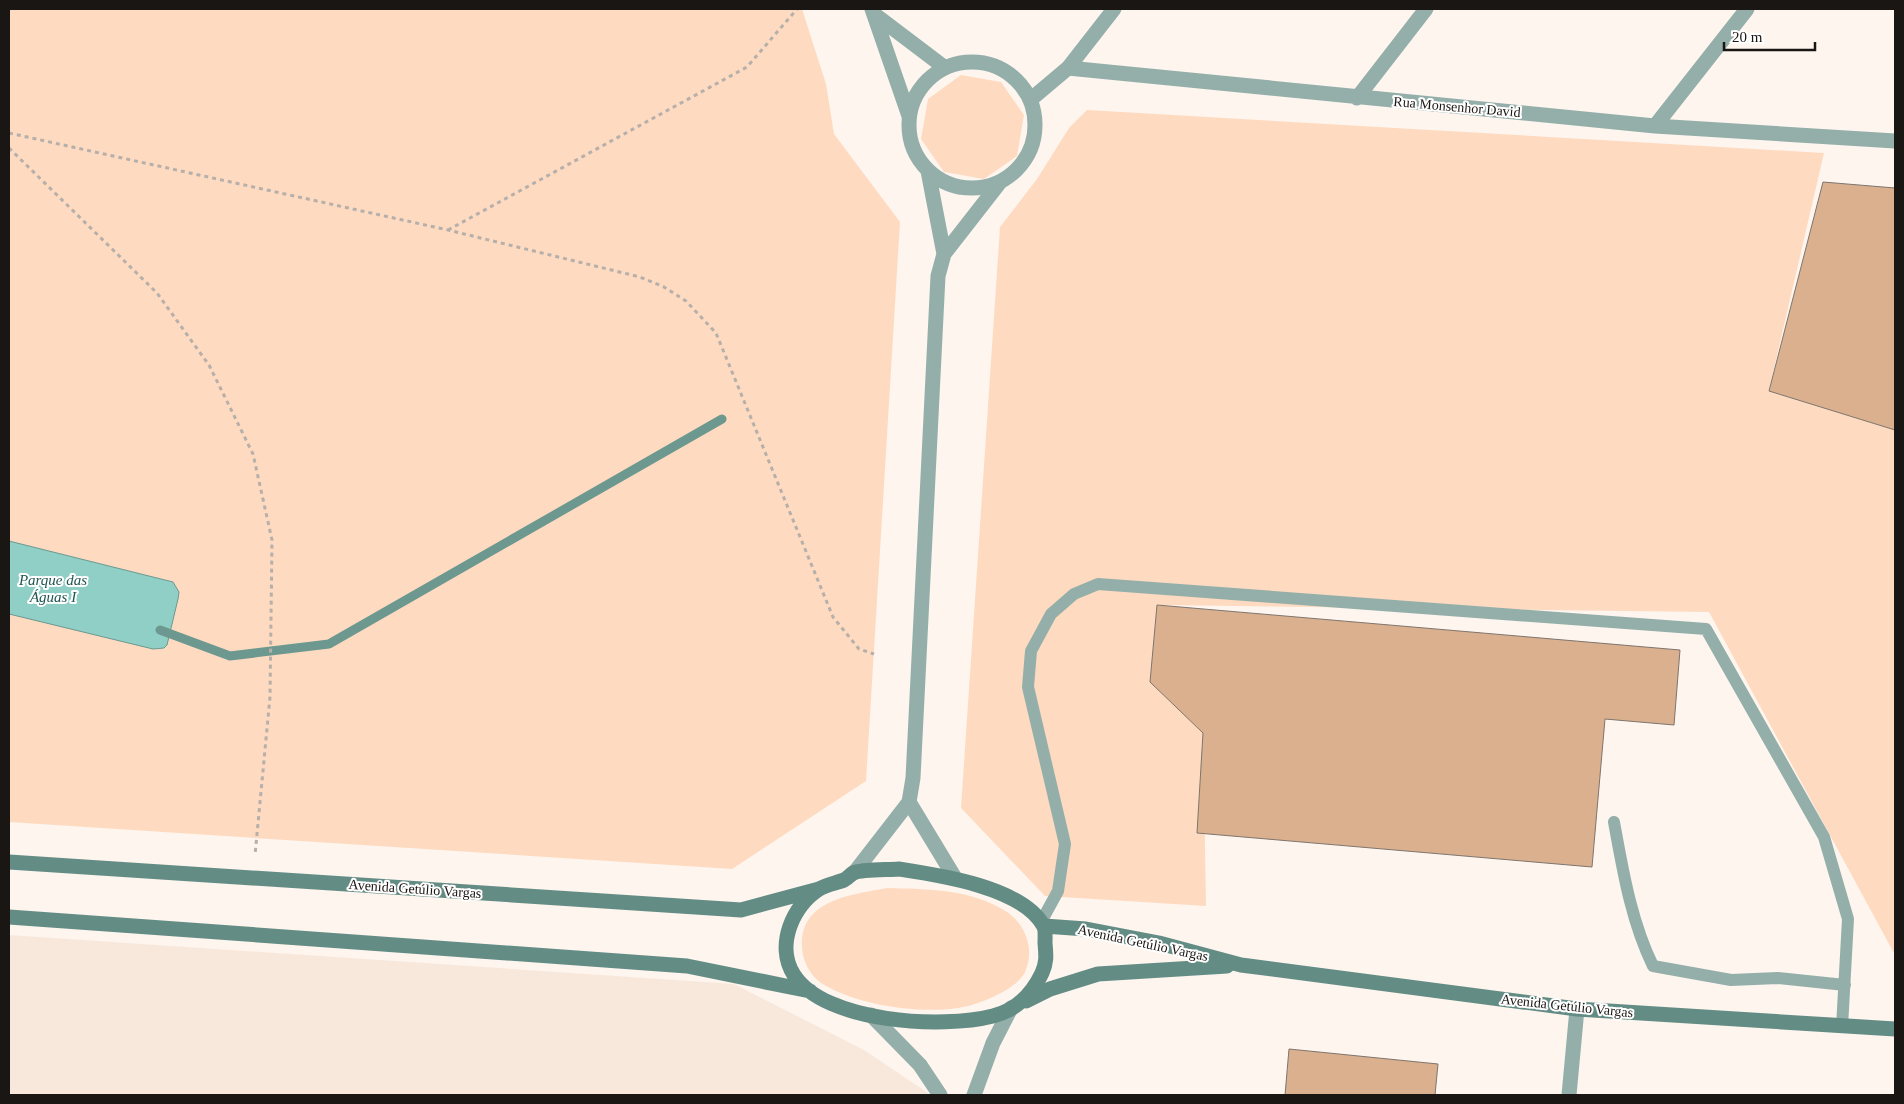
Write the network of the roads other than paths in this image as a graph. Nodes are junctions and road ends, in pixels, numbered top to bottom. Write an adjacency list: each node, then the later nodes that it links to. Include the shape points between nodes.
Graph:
1 (1114, 9): 6 (street)
2 (1426, 9): 7 (street)
3 (1747, 9): 10 (street)
4 (873, 11): 5 (street); 9 (street)
5 (944, 67): 8 (street, via 984,62 1014,78); 9 (street, via 915,96)
6 (1068, 68): 7 (street, Rua Monsenhor David); 8 (street)
7 (1357, 98): 10 (street, Rua Monsenhor David)
8 (1030, 100): 13 (street, via 1035,120 1034,138 1027,156)
9 (909, 116): 12 (street, via 909,136 916,155)
10 (1655, 126): 11 (street, Rua Monsenhor David)
11 (1895, 141)
12 (928, 171): 13 (street, via 945,182 965,188); 14 (street)
13 (1001, 181): 14 (street)
14 (944, 254): 15 (street, via 938,276 913,778)
15 (909, 802): 18 (street); 19 (street)
16 (1614, 822): 24 (lane, via 1640,940 1653,966 1730,980 1778,978)
17 (9, 862): 20 (main road, Avenida Getúlio Vargas, via 741,910)
18 (854, 873): 19 (main road, via 898,869); 20 (main road, Avenida Getúlio Vargas, via 847,879)
19 (955, 878): 22 (main road, via 1026,906)
20 (819, 889): 25 (main road, via 798,910 788,929 786,944 794,974)
21 (9, 917): 25 (main road, via 687,966)
22 (1042, 924): 23 (main road, Avenida Getúlio Vargas, via 1159,943); 24 (lane, via 1058,891 1065,844 1028,687 1031,651 1051,614 1074,594 1098,584 1706,629 1824,838 1848,919); 26 (main road, via 1046,963 1036,984)
23 (1241, 965): 26 (main road, Avenida Getúlio Vargas, via 1098,974 1050,990); 27 (main road, Avenida Getúlio Vargas)
24 (1844, 985): 29 (lane)
25 (810, 991): 28 (main road, Avenida Getúlio Vargas, via 839,1006)
26 (1016, 1006): 28 (main road, Avenida Getúlio Vargas, via 995,1016 943,1023); 32 (street, via 993,1043)
27 (1577, 1009): 29 (main road, Avenida Getúlio Vargas); 33 (street)
28 (871, 1015): 31 (street, via 920,1065)
29 (1842, 1026): 30 (main road, Avenida Getúlio Vargas)
30 (1895, 1029)
31 (940, 1095)
32 (974, 1095)
33 (1569, 1095)

